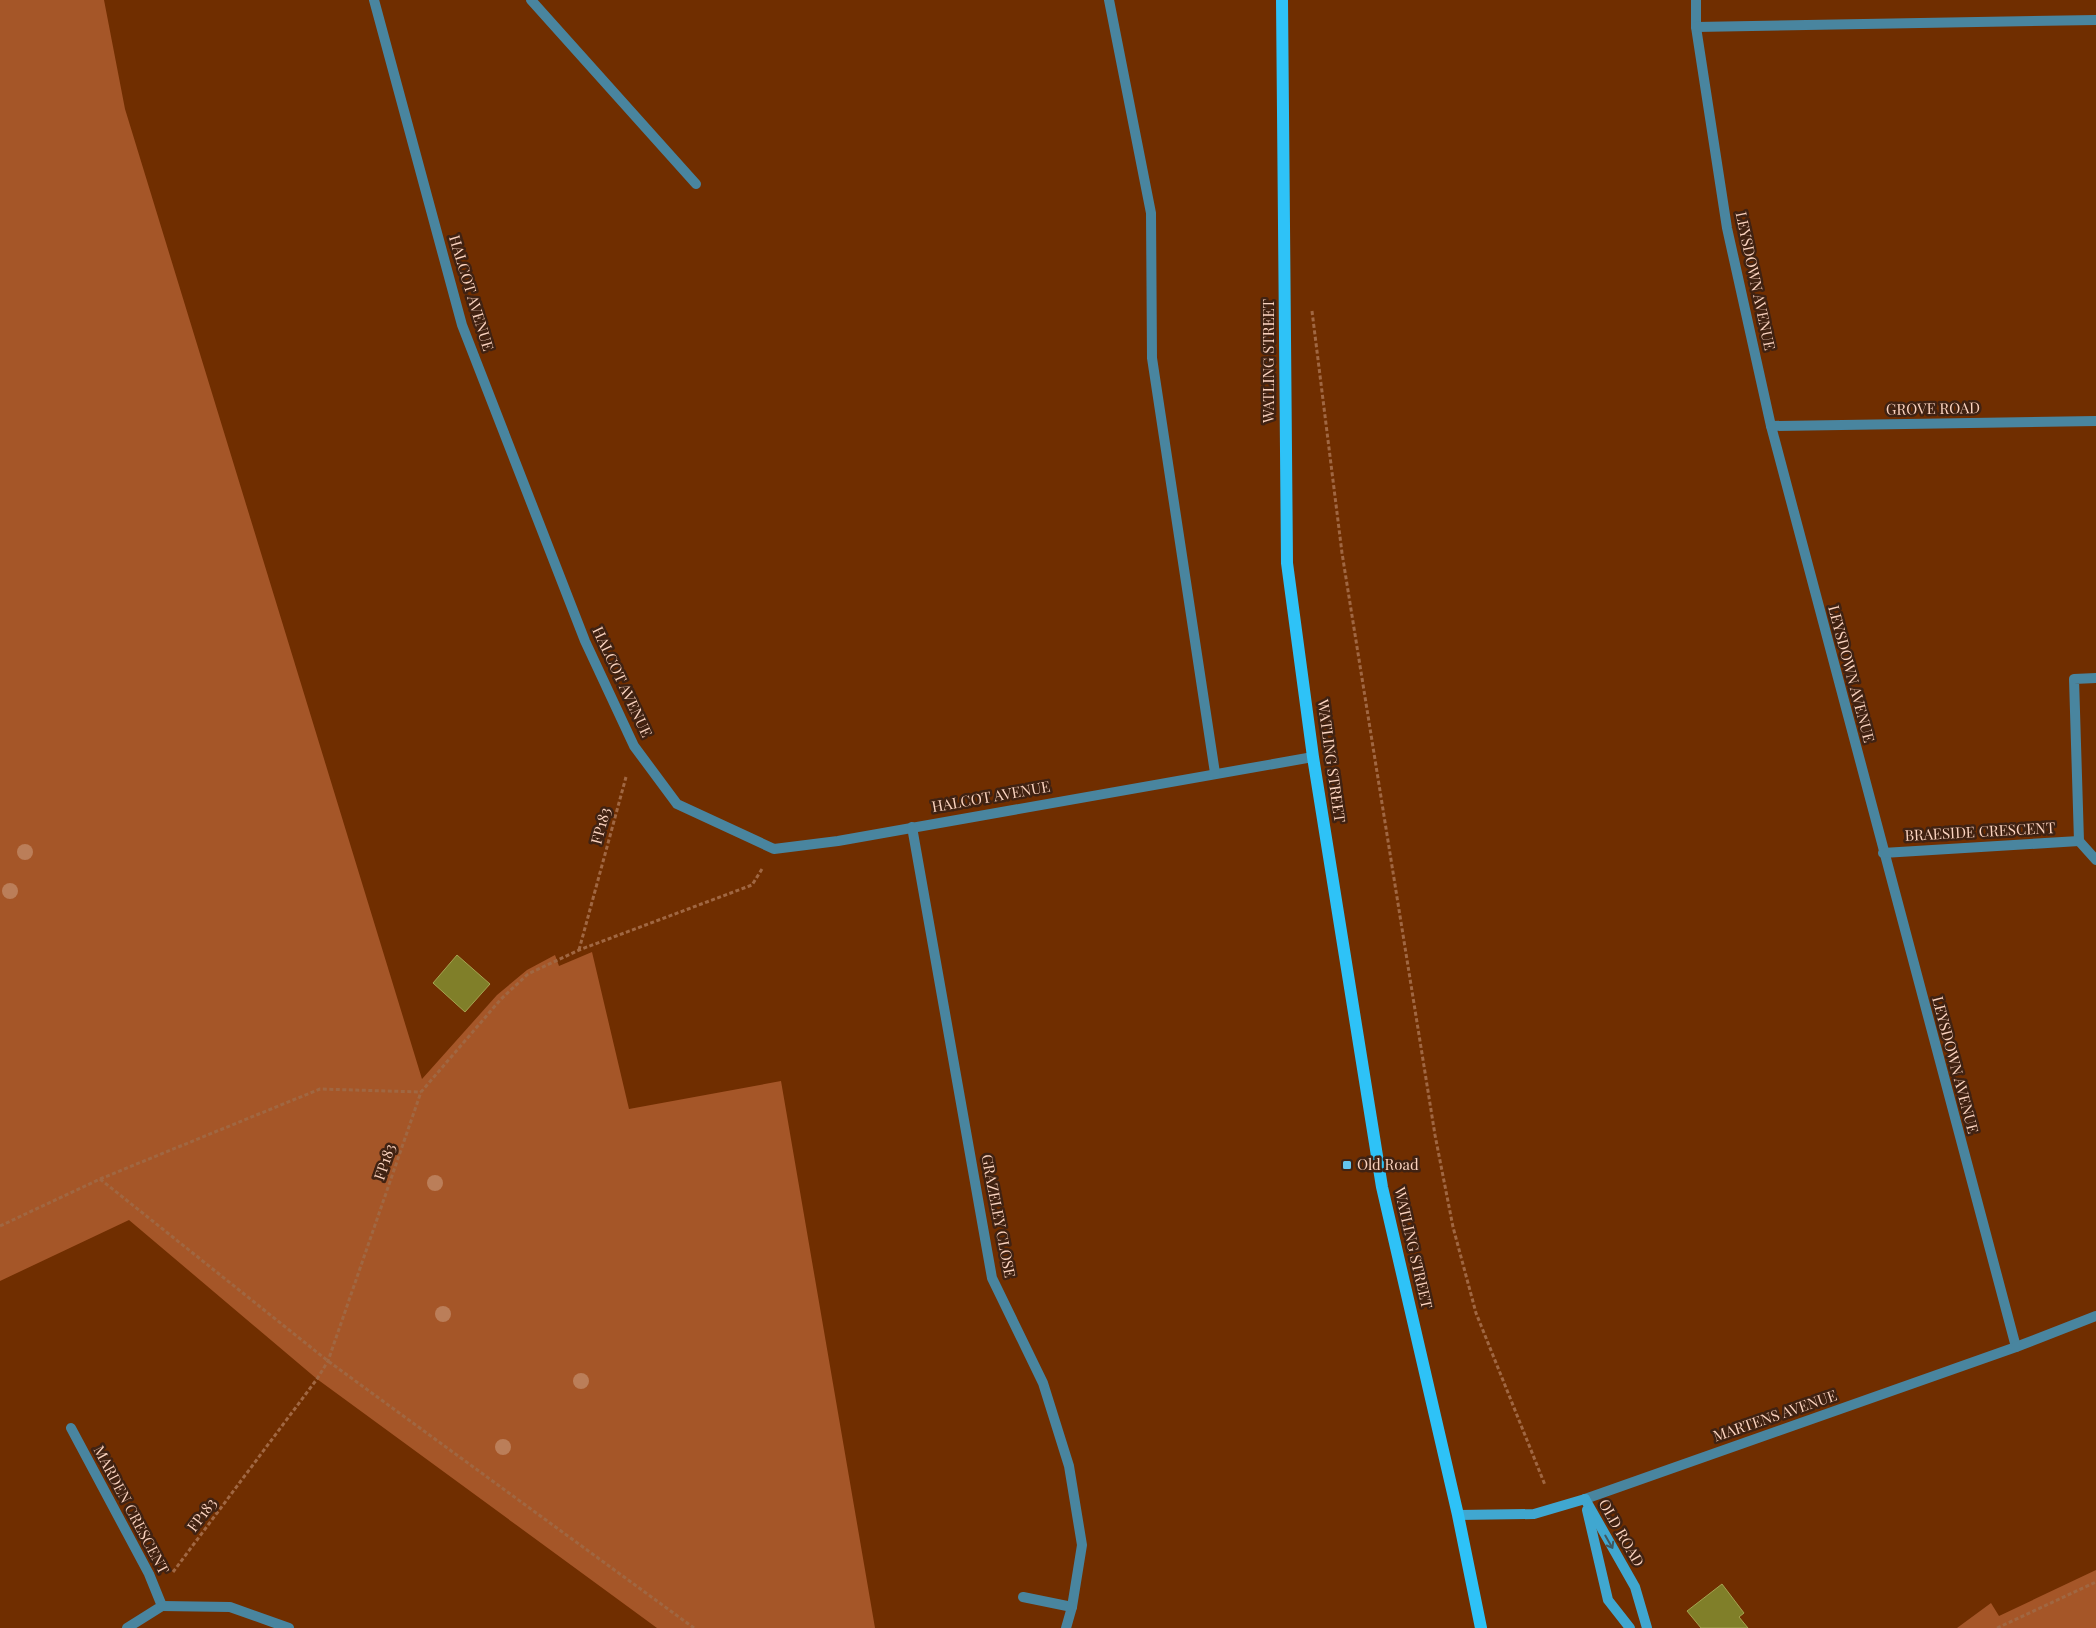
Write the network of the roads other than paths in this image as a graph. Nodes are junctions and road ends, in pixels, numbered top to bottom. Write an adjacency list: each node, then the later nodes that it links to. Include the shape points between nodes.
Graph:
1 (375, 0): 14 (street, HALCOT AVENUE, via 462,325 585,641 634,746 677,804 774,849)
2 (531, 0): 8 (street)
3 (1109, 0): 13 (street, via 1151,213 1152,358)
4 (1282, 0): 12 (main road, WATLING STREET, via 1287,563)
5 (1696, 0): 7 (street, LEYSDOWN AVENUE)
6 (2096, 20): 7 (street)
7 (1696, 27): 10 (street, LEYSDOWN AVENUE, via 1727,228)
8 (696, 184)
9 (2096, 421): 10 (street, GROVE ROAD)
10 (1771, 426): 16 (street, LEYSDOWN AVENUE)
11 (2096, 678): 15 (street, via 2074,678)
12 (1313, 757): 13 (street, HALCOT AVENUE); 22 (main road, WATLING STREET, via 1382,1187)
13 (1215, 773): 14 (street, HALCOT AVENUE)
14 (912, 827): 25 (street, GRAZELEY CLOSE, via 992,1278 1043,1383 1070,1466 1082,1545)
15 (2079, 842): 16 (street, BRAESIDE CRESCENT); 17 (street)
16 (1883, 853): 19 (street, LEYSDOWN AVENUE)
17 (2096, 860)
18 (2096, 1316): 19 (street, MARTENS AVENUE)
19 (2016, 1347): 21 (street, MARTENS AVENUE)
20 (71, 1428): 24 (street, MARDEN CRESCENT, via 149,1574)
21 (1585, 1500): 22 (street, MARTENS AVENUE, via 1534,1514); 30 (street, OLD ROAD, via 1608,1600); 31 (street, OLD ROAD, one-way to 31, via 1634,1587)
22 (1458, 1515): 29 (main road, WATLING STREET)
23 (1023, 1597): 25 (street)
24 (162, 1606): 26 (street); 27 (street, via 230,1607)
25 (1072, 1607): 28 (street, GRAZELEY CLOSE)
26 (127, 1628)
27 (289, 1628)
28 (1066, 1628)
29 (1482, 1628)
30 (1630, 1628)
31 (1647, 1628)

